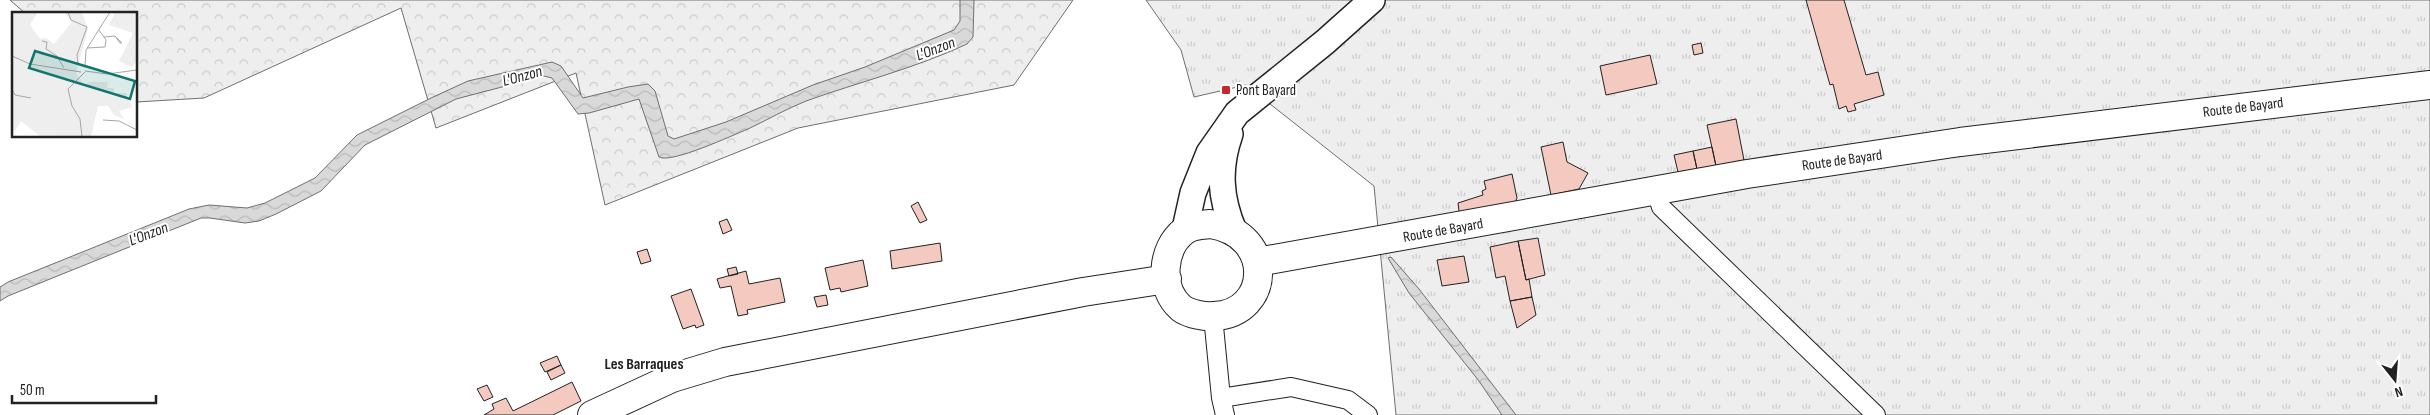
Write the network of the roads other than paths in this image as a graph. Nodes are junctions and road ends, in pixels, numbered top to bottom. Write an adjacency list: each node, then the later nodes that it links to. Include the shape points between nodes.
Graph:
1 (1367, 5): 3 (main road)
2 (2430, 86): 4 (main road, Route de Bayard, via 1960,142)
3 (1237, 113): 5 (main road, via 1218,137 1202,168); 6 (main road, via 1225,148 1221,182 1225,210)
4 (1656, 191): 7 (main road, Route de Bayard); 13 (street, via 1661,207)
5 (1185, 229): 6 (main road, via 1210,224); 8 (main road, via 1171,244 1166,259)
6 (1234, 231): 7 (main road, via 1246,240)
7 (1258, 262): 9 (main road, via 1258,279 1244,306 1229,314)
8 (1167, 279): 9 (main road, via 1171,294 1182,308); 11 (main road, via 725,362 672,378)
9 (1214, 316): 10 (street)
10 (1223, 406): 12 (street, via 1291,387 1348,400)
11 (592, 415)
12 (1368, 415)
13 (1876, 415)

